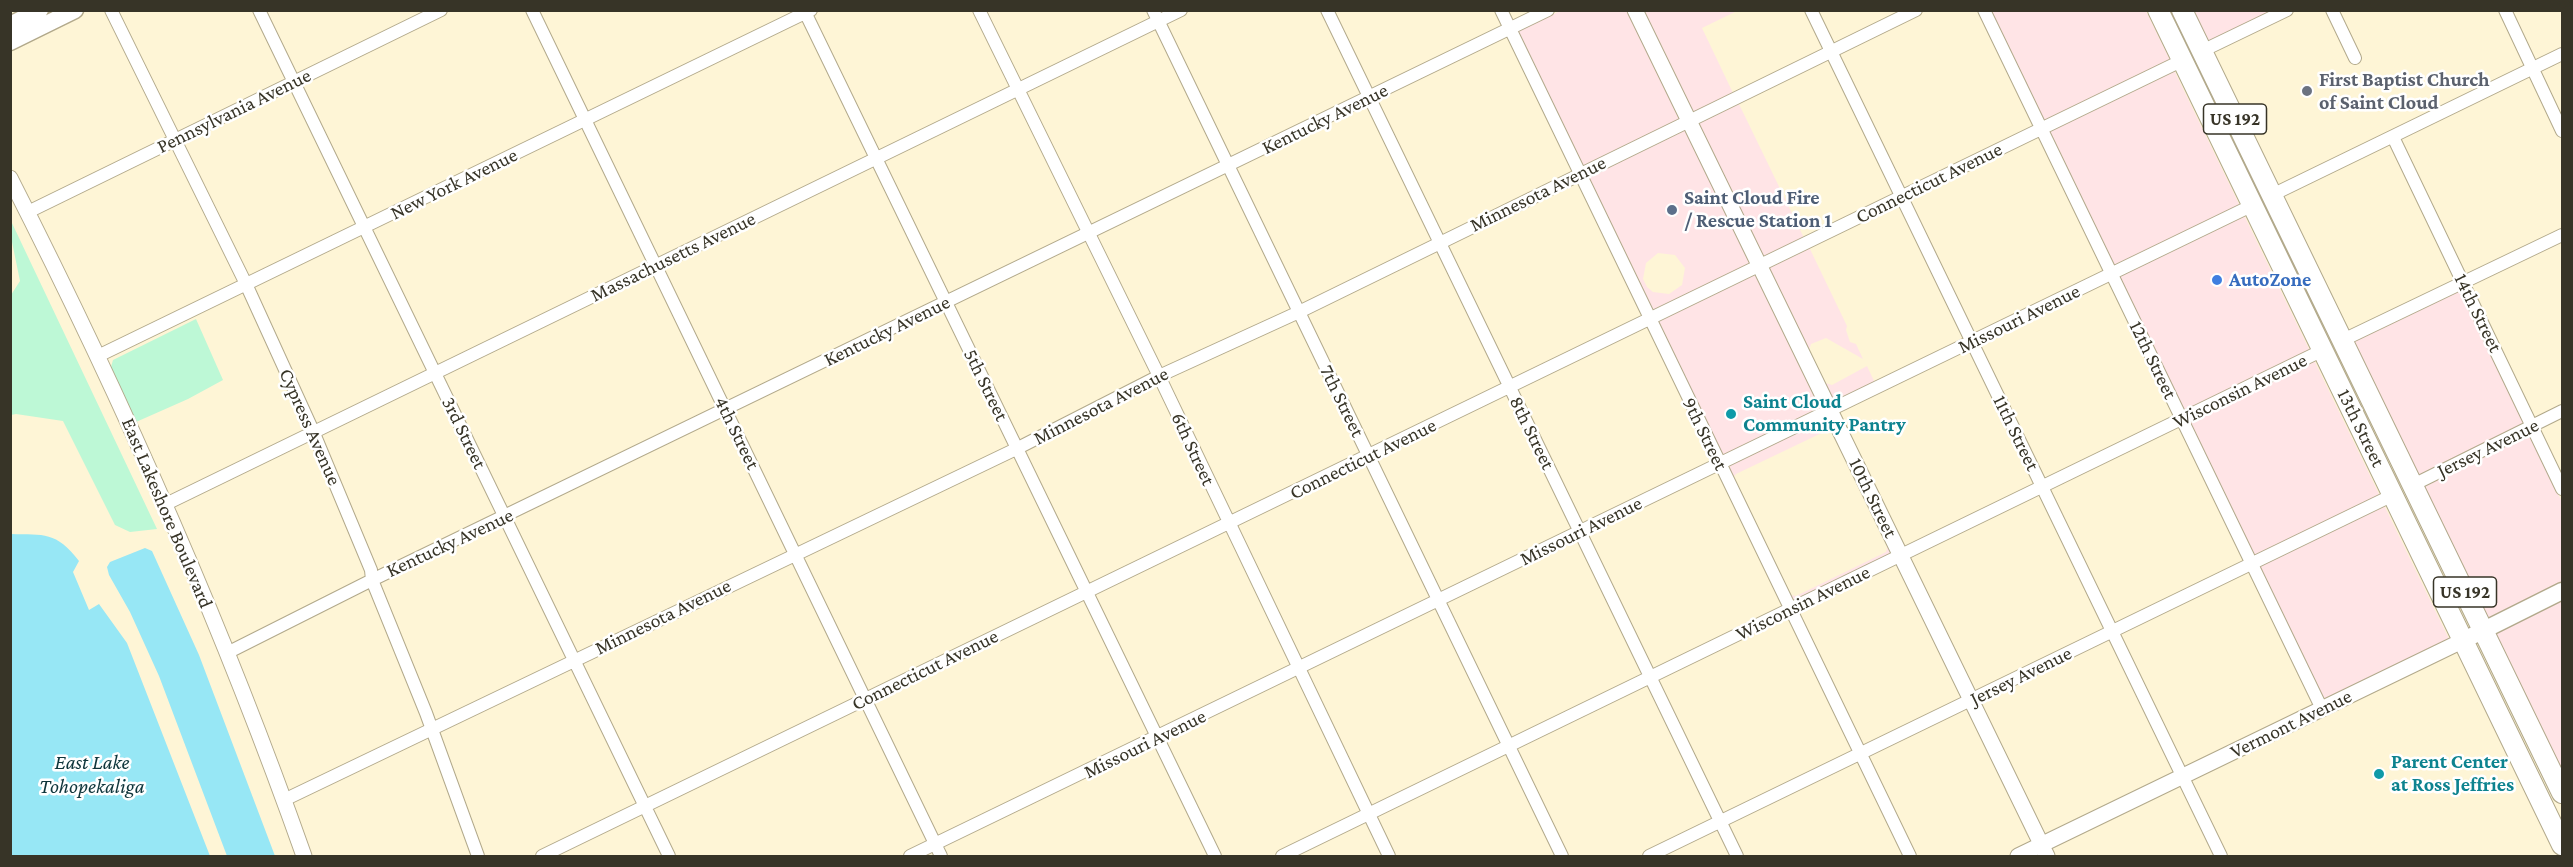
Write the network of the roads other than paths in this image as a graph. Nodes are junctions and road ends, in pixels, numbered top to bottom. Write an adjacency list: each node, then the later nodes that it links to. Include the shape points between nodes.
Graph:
1 (40, 10): 24 (main road)
2 (75, 10): 26 (main road)
3 (111, 10): 42 (street, Cypress Avenue)
4 (259, 10): 33 (street, 3rd Street)
5 (441, 10): 33 (street, Pennsylvania Avenue)
6 (532, 10): 36 (street, 4th Street)
7 (979, 10): 34 (street, 6th Street)
8 (1182, 10): 23 (street, Massachusetts Avenue)
9 (1328, 10): 35 (street, 8th Street)
10 (1501, 10): 25 (street, 9th Street)
11 (1548, 10): 25 (street, Kentucky Avenue)
12 (1635, 10): 37 (street, 10th Street)
13 (1811, 10): 27 (street, 11th Street)
14 (1916, 10): 27 (street, Minnesota Avenue)
15 (1984, 10): 38 (street, 12th Street)
16 (2158, 10): 31 (highway, 13th Street / US 192)
17 (2168, 10): 28 (highway, via 2183,42)
18 (2182, 10): 28 (highway, 13th Street / US 192)
19 (2287, 10): 28 (street)
20 (2332, 10): 30 (street)
21 (2505, 10): 32 (street)
22 (807, 11): 36 (street, New York Avenue); 43 (street, 5th Street)
23 (1156, 16): 34 (street, Massachusetts Avenue); 44 (street, 7th Street)
24 (10, 25)
25 (1510, 29): 35 (street, Kentucky Avenue); 46 (street, 9th Street)
26 (10, 42)
27 (1830, 51): 37 (street, Minnesota Avenue); 49 (street, 11th Street)
28 (2202, 51): 39 (highway, 13th Street / US 192)
29 (2562, 54): 32 (street)
30 (2355, 58)
31 (2183, 60): 38 (street, Connecticut Avenue); 39 (highway, via 2200,71 2222,115); 45 (highway, 13th Street / US 192)
32 (2533, 69): 40 (street); 41 (street)
33 (293, 82): 42 (street, Pennsylvania Avenue); 52 (street, 3rd Street)
34 (1018, 89): 43 (street, Massachusetts Avenue); 54 (street, 6th Street)
35 (1370, 98): 44 (street, Kentucky Avenue); 56 (street, 8th Street)
36 (585, 121): 52 (street, New York Avenue); 57 (street, 4th Street)
37 (1689, 121): 46 (street, Minnesota Avenue); 58 (street, 10th Street)
38 (2041, 129): 49 (street, Connecticut Avenue); 59 (street, 12th Street)
39 (2239, 129): 48 (highway, 13th Street / US 192)
40 (2562, 131)
41 (2392, 137): 48 (street); 60 (street, 14th Street)
42 (176, 139): 51 (street, Pennsylvania Avenue); 61 (street, Cypress Avenue)
43 (877, 159): 57 (street, Massachusetts Avenue); 62 (street, 5th Street)
44 (1228, 166): 54 (street, Kentucky Avenue); 63 (street, 7th Street)
45 (2236, 171): 48 (highway, via 2256,188); 50 (highway, 13th Street / US 192)
46 (1580, 174): 56 (street, Minnesota Avenue); 65 (street, 9th Street)
47 (10, 178): 51 (street, East Lakeshore Boulevard)
48 (2272, 195): 53 (highway, 13th Street / US 192)
49 (1901, 196): 58 (street, Connecticut Avenue); 67 (street, 11th Street)
50 (2253, 205): 53 (highway, via 2271,211); 59 (street, Missouri Avenue); 64 (highway, 13th Street / US 192)
51 (28, 212): 69 (street, East Lakeshore Boulevard)
52 (364, 227): 61 (street, New York Avenue); 71 (street, 3rd Street)
53 (2288, 228): 66 (highway, 13th Street / US 192)
54 (1088, 234): 62 (street, Kentucky Avenue); 72 (street, 6th Street)
55 (2562, 235): 60 (street)
56 (1439, 243): 63 (street, Minnesota Avenue); 73 (street, 8th Street)
57 (656, 265): 71 (street, Massachusetts Avenue); 74 (street, 4th Street)
58 (1760, 266): 65 (street, Connecticut Avenue); 75 (street, 10th Street)
59 (2112, 275): 67 (street, Missouri Avenue); 77 (street, 12th Street)
60 (2464, 283): 66 (street); 78 (street, 14th Street)
61 (246, 284): 69 (street, New York Avenue); 79 (street, Cypress Avenue)
62 (946, 303): 74 (street, Kentucky Avenue); 80 (street, 5th Street)
63 (1299, 312): 72 (street, Minnesota Avenue); 81 (street, 7th Street)
64 (2308, 318): 66 (highway, via 2324,333); 68 (highway, 13th Street / US 192)
65 (1649, 319): 73 (street, Connecticut Avenue); 82 (street, 9th Street)
66 (2343, 340): 70 (highway, 13th Street / US 192)
67 (1972, 342): 75 (street, Missouri Avenue); 84 (street, 11th Street)
68 (2323, 350): 70 (highway, via 2343,356); 77 (street, Wisconsin Avenue); 86 (highway, 13th Street / US 192)
69 (98, 356): 87 (street, East Lakeshore Boulevard)
70 (2356, 369): 83 (highway, 13th Street / US 192)
71 (435, 372): 79 (street, Massachusetts Avenue); 88 (street, 3rd Street)
72 (1159, 376): 80 (street, Minnesota Avenue); 89 (street, 6th Street)
73 (1510, 388): 81 (street, Connecticut Avenue); 90 (street, 8th Street)
74 (726, 410): 88 (street, Kentucky Avenue); 91 (street, 4th Street)
75 (1830, 411): 82 (street, Missouri Avenue); 92 (street, 10th Street)
76 (2562, 411): 78 (street, Jersey Avenue)
77 (2182, 419): 84 (street, Wisconsin Avenue); 93 (street, 12th Street)
78 (2533, 426): 83 (street, Jersey Avenue); 85 (street, 14th Street)
79 (313, 431): 87 (street, Massachusetts Avenue); 94 (street, Cypress Avenue)
80 (1016, 449): 91 (street, Minnesota Avenue); 96 (street, 5th Street)
81 (1368, 457): 89 (street, Connecticut Avenue); 97 (street, 7th Street)
82 (1720, 464): 90 (street, Missouri Avenue); 98 (street, 9th Street)
83 (2413, 485): 99 (highway, 13th Street / US 192)
84 (2042, 487): 92 (street, Wisconsin Avenue); 100 (street, 11th Street)
85 (2562, 489)
86 (2393, 495): 93 (street, Jersey Avenue); 101 (highway, 13th Street / US 192)
87 (166, 504): 102 (street, East Lakeshore Boulevard)
88 (504, 517): 94 (street, Kentucky Avenue); 103 (street, 3rd Street)
89 (1228, 524): 96 (street, Connecticut Avenue); 104 (street, 6th Street)
90 (1580, 531): 97 (street, Missouri Avenue); 105 (street, 8th Street)
91 (794, 554): 103 (street, Minnesota Avenue); 106 (street, 4th Street)
92 (1901, 556): 98 (street, Wisconsin Avenue); 107 (street, 10th Street)
93 (2252, 564): 100 (street, Jersey Avenue); 108 (street, 12th Street)
94 (372, 580): 102 (street, Kentucky Avenue); 109 (street, Cypress Avenue)
95 (2562, 591): 99 (main road, Vermont Avenue)
96 (1086, 594): 106 (street, Connecticut Avenue); 110 (street, 5th Street)
97 (1439, 600): 104 (street, Missouri Avenue); 111 (street, 7th Street)
98 (1791, 609): 105 (street, Wisconsin Avenue); 113 (street, 9th Street)
99 (2483, 631): 101 (main road, Vermont Avenue); 115 (highway, 13th Street / US 192)
100 (2112, 632): 107 (street, Jersey Avenue); 114 (street, 11th Street)
101 (2464, 639): 108 (street, Vermont Avenue); 112 (highway, 13th Street / US 192)
102 (227, 653): 117 (street, East Lakeshore Boulevard)
103 (574, 660): 109 (street, Minnesota Avenue); 119 (street, 3rd Street)
104 (1298, 670): 110 (street, Missouri Avenue); 120 (street, 6th Street)
105 (1650, 677): 111 (street, Wisconsin Avenue); 121 (street, 8th Street)
106 (865, 699): 119 (street, Connecticut Avenue); 122 (street, 4th Street)
107 (1971, 700): 113 (street, Jersey Avenue); 124 (street, 10th Street)
108 (2322, 709): 114 (street, Vermont Avenue)
109 (431, 729): 117 (street, Minnesota Avenue); 126 (street, Cypress Avenue)
110 (1157, 738): 122 (street, Missouri Avenue); 131 (street, 5th Street)
111 (1508, 746): 120 (street, Wisconsin Avenue); 134 (street, 7th Street)
112 (2518, 751): 115 (highway, via 2538,771); 116 (highway, 13th Street / US 192)
113 (1861, 754): 121 (street, Jersey Avenue); 137 (street, 9th Street)
114 (2183, 777): 124 (street, Vermont Avenue); 139 (street, 11th Street)
115 (2560, 782)
116 (2536, 788): 118 (highway, via 2550,790); 123 (highway, 13th Street / US 192)
117 (284, 800): 125 (street, East Lakeshore Boulevard)
118 (2562, 801)
119 (645, 807): 127 (street, Connecticut Avenue); 128 (street, 3rd Street)
120 (1368, 815): 132 (street, Wisconsin Avenue); 133 (street, 6th Street)
121 (1720, 822): 135 (street, Jersey Avenue); 136 (street, 8th Street)
122 (935, 844): 129 (street, Missouri Avenue); 130 (street, 4th Street)
123 (2562, 845)
124 (2044, 851): 138 (street, Vermont Avenue)
125 (304, 856)
126 (478, 856)
127 (542, 856)
128 (669, 856)
129 (910, 856)
130 (941, 856)
131 (1215, 856)
132 (1282, 856)
133 (1389, 856)
134 (1563, 856)
135 (1649, 856)
136 (1737, 856)
137 (1910, 856)
138 (2018, 856)
139 (2221, 856)

